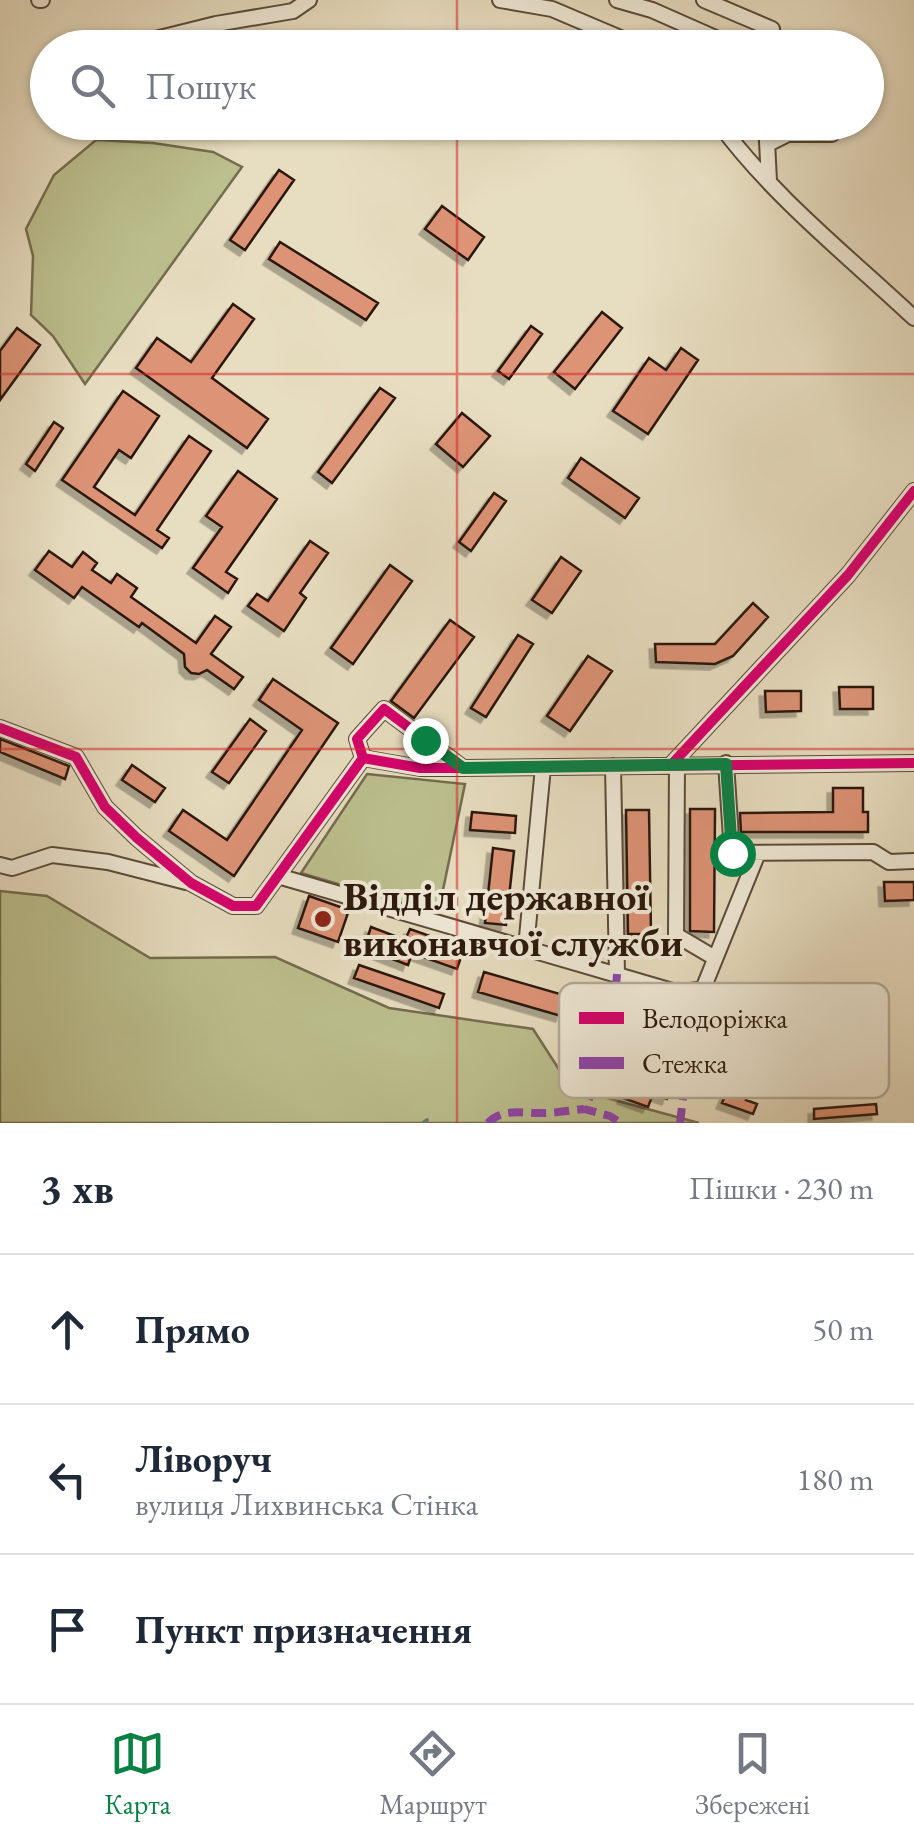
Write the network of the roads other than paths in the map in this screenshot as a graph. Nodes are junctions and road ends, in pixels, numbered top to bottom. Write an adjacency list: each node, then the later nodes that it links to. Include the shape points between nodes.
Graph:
1 (309, 0): 7 (street, via 292,10)
2 (500, 0): 6 (street)
3 (534, 0): 6 (street)
4 (617, 0): 9 (street)
5 (704, 0): 10 (street)
6 (562, 8): 8 (street)
7 (192, 30)
8 (607, 30)
9 (697, 30)
10 (772, 30)
11 (731, 140): 15 (street)
12 (768, 140): 14 (street)
13 (776, 140): 14 (street)
14 (768, 144): 15 (street)
15 (769, 181): 16 (street)
16 (914, 318)
17 (914, 491): 21 (street, via 848,575)
18 (0, 728): 30 (street, via 76,757 105,807)
19 (362, 758): 25 (street); 25 (street, via 356,740 384,709); 29 (street)
20 (914, 763): 22 (street)
21 (674, 764): 22 (street); 23 (street); 32 (street, via 676,935)
22 (726, 764): 26 (street, via 732,853)
23 (613, 766): 24 (street); 33 (street)
24 (543, 767): 25 (street); 31 (street)
25 (463, 768)
26 (758, 853): 27 (street, via 873,852 889,862); 32 (street)
27 (914, 861)
28 (0, 865): 30 (street, via 12,868 52,855)
29 (278, 876): 30 (street, via 256,906 232,906); 31 (street)
30 (191, 884)
31 (526, 948): 33 (street)
32 (715, 958): 35 (street)
33 (616, 974): 34 (street)
34 (648, 983)
35 (705, 983)

